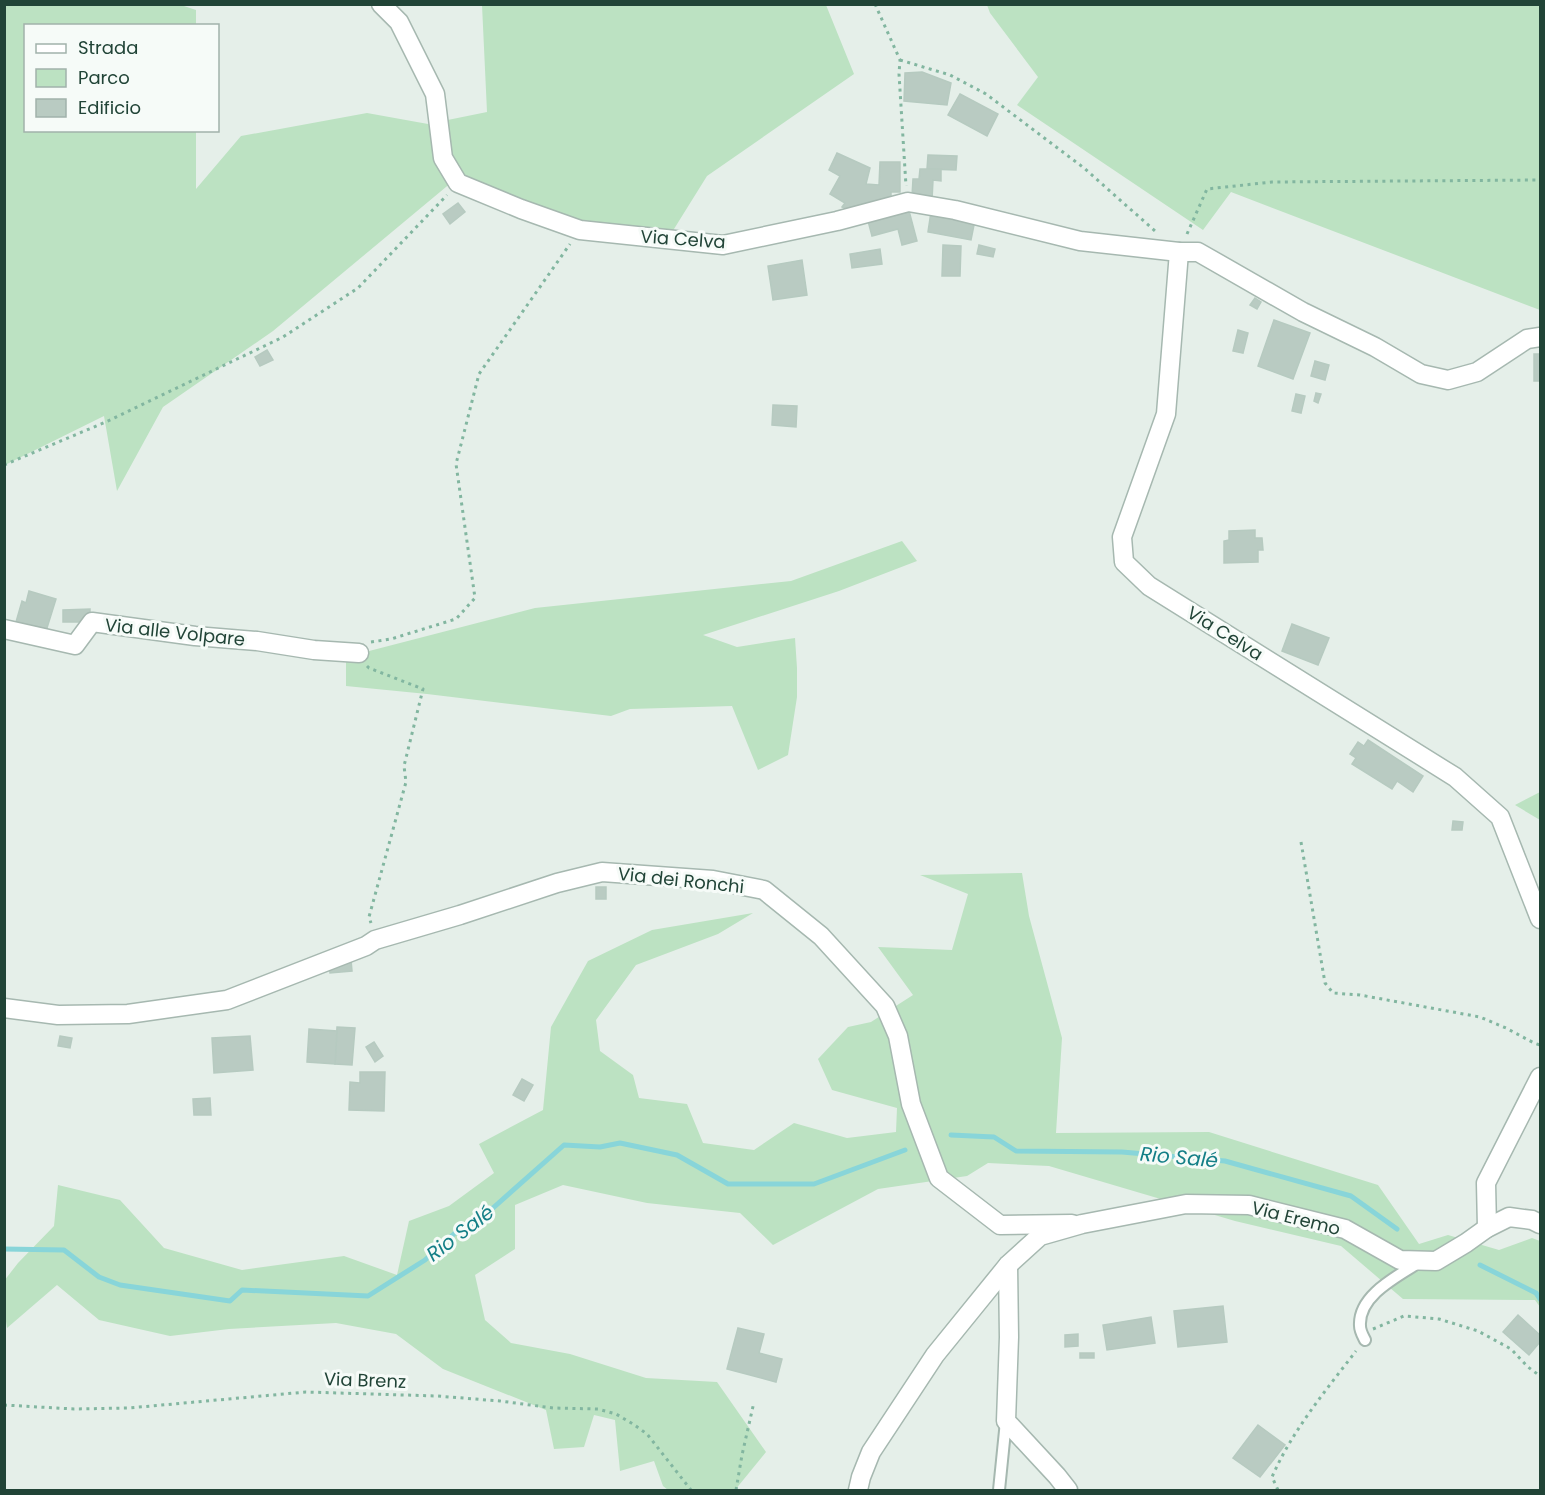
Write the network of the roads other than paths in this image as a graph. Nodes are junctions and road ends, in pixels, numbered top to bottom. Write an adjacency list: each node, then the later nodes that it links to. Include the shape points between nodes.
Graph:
1 (381, 4): 2 (street, Via Celva, via 399,22 435,94 443,158 458,183 580,230 723,245 908,202 1080,241)
2 (1179, 252): 3 (street, Via Celva, via 1198,252 1421,374 1448,380 1477,372 1527,339); 6 (street, Via Celva, via 1166,414 1122,537 1124,562 1149,586 1455,777 1500,817)
3 (1540, 337)
4 (4, 629): 5 (street, Via alle Volpare, via 75,645 92,622)
5 (359, 653)
6 (1540, 919)
7 (4, 1008): 9 (street, Via dei Ronchi, via 58,1015 128,1014 227,1000 375,940 557,883 602,872 714,880 764,891 821,936 885,1006 898,1036 911,1104 939,1178 1000,1225)
8 (1540, 1077): 11 (street, via 1486,1183)
9 (1082, 1224): 12 (street, Via Eremo, via 1186,1204 1249,1205 1345,1229 1400,1260); 13 (street, Via Eremo, via 1040,1236)
10 (1540, 1224): 11 (street, Via Eremo, via 1509,1217)
11 (1487, 1228): 12 (street, Via Eremo, via 1436,1262)
12 (1421, 1261): 14 (lane, via 1377,1290 1363,1310 1360,1327)
13 (1008, 1264): 15 (street); 16 (street, Via Eremo, via 935,1355 871,1452)
14 (1365, 1340)
15 (1006, 1421): 17 (lane); 18 (street)
16 (858, 1491)
17 (999, 1491)
18 (1068, 1491)

